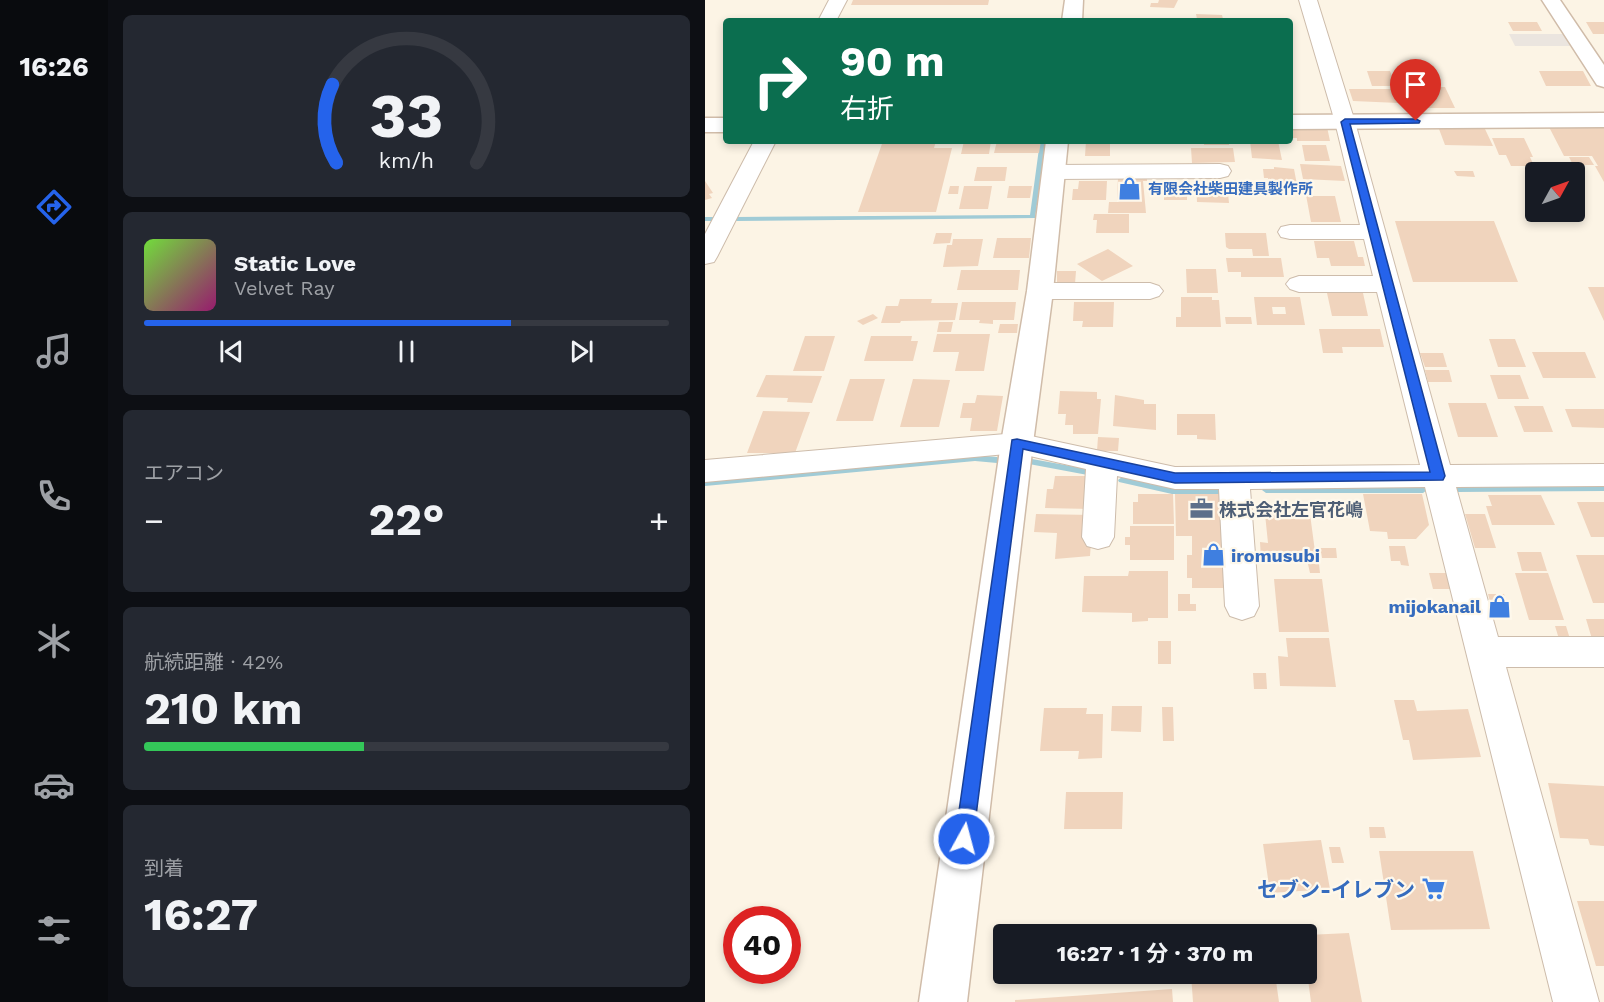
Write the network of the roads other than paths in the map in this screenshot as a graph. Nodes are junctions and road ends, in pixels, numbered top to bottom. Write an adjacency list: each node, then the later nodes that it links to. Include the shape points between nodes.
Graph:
1 (838, 0): 5 (street)
2 (1074, 0): 6 (street)
3 (1308, 0): 10 (street)
4 (1551, 0): 7 (street)
5 (829, 18)
6 (1072, 18)
7 (1602, 74)
8 (1604, 120): 10 (street)
9 (1293, 122): 10 (street)
10 (1345, 122): 17 (street)
11 (705, 125): 12 (street)
12 (723, 125)
13 (763, 144): 18 (street)
14 (1056, 156): 15 (street); 21 (street)
15 (1220, 171)
16 (1290, 232): 17 (street)
17 (1374, 232): 20 (street)
18 (705, 258)
19 (1299, 284): 20 (street)
20 (1387, 284): 27 (street)
21 (1040, 291): 22 (street); 23 (street)
22 (1150, 291)
23 (1017, 443): 24 (street); 25 (street); 33 (street)
24 (1102, 462): 28 (street, via 1175,478); 29 (street)
25 (705, 471)
26 (1604, 474): 27 (street)
27 (1438, 476): 28 (street); 31 (street)
28 (1234, 478): 30 (street)
29 (1098, 537)
30 (1242, 606)
31 (1484, 652): 32 (street); 34 (street)
32 (1604, 652)
33 (943, 1002)
34 (1577, 1002)

